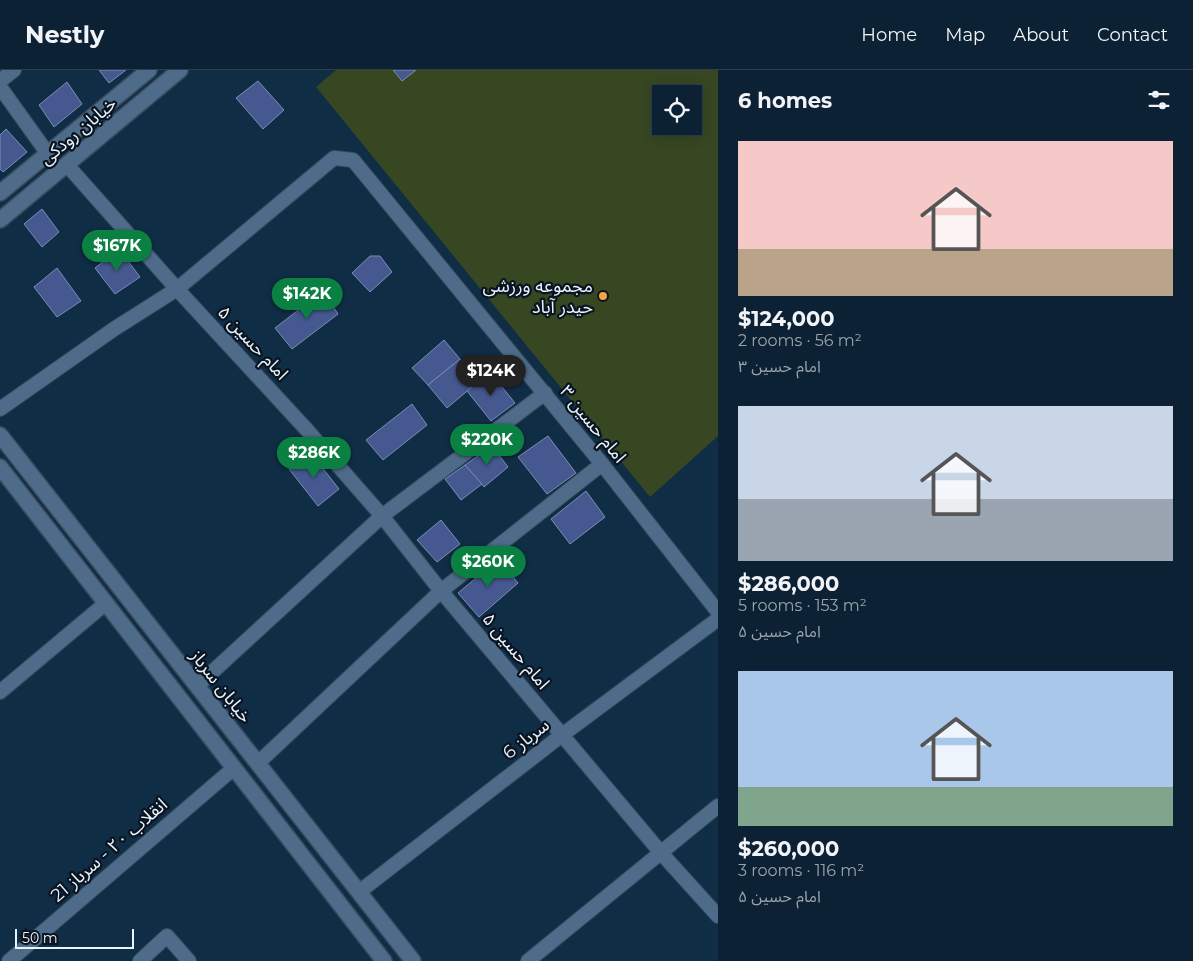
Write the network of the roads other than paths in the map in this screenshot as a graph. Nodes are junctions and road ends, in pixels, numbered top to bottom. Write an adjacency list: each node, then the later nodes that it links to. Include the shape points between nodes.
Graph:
1 (14, 70): 4 (street)
2 (149, 70): 6 (main road, خیابان رودکی)
3 (180, 70): 7 (main road, خیابان رودکی)
4 (0, 81)
5 (0, 88): 6 (street)
6 (48, 154): 8 (main road, خیابان رودکی)
7 (67, 165): 9 (main road, خیابان رودکی); 10 (street, امام حسین ۵)
8 (0, 193)
9 (0, 220)
10 (177, 289): 11 (street, امام حسین ۳, via 334,158 353,160); 12 (street); 16 (street, امام حسین ۵)
11 (545, 394): 14 (street, امام حسین ۳); 16 (street)
12 (0, 409)
13 (0, 435): 17 (main road, خیابان سرباز)
14 (602, 464): 18 (street); 20 (street, امام حسین ۳)
15 (0, 467): 19 (main road)
16 (382, 516): 18 (street, امام حسین ۵); 23 (street)
17 (121, 590): 19 (main road); 23 (main road, خیابان سرباز)
18 (441, 591): 24 (street, امام حسین ۵); 25 (street)
19 (106, 603): 22 (street); 26 (main road)
20 (718, 612)
21 (718, 619): 24 (street, سرباز 6)
22 (2, 686)
23 (197, 686): 25 (main road, خیابان سرباز)
24 (562, 734): 28 (street, امام حسین ۵); 29 (street, سرباز 6)
25 (258, 763): 29 (main road, خیابان سرباز)
26 (234, 768): 31 (street, انقلاب ۲۰ - سرباز 21); 34 (main road)
27 (718, 806): 28 (street)
28 (662, 854): 30 (street, امام حسین ۵); 36 (street)
29 (359, 892): 35 (main road, خیابان سرباز)
30 (718, 916)
31 (9, 961)
32 (140, 961): 33 (street, via 167,936)
33 (189, 961)
34 (384, 961)
35 (413, 961)
36 (528, 961)

